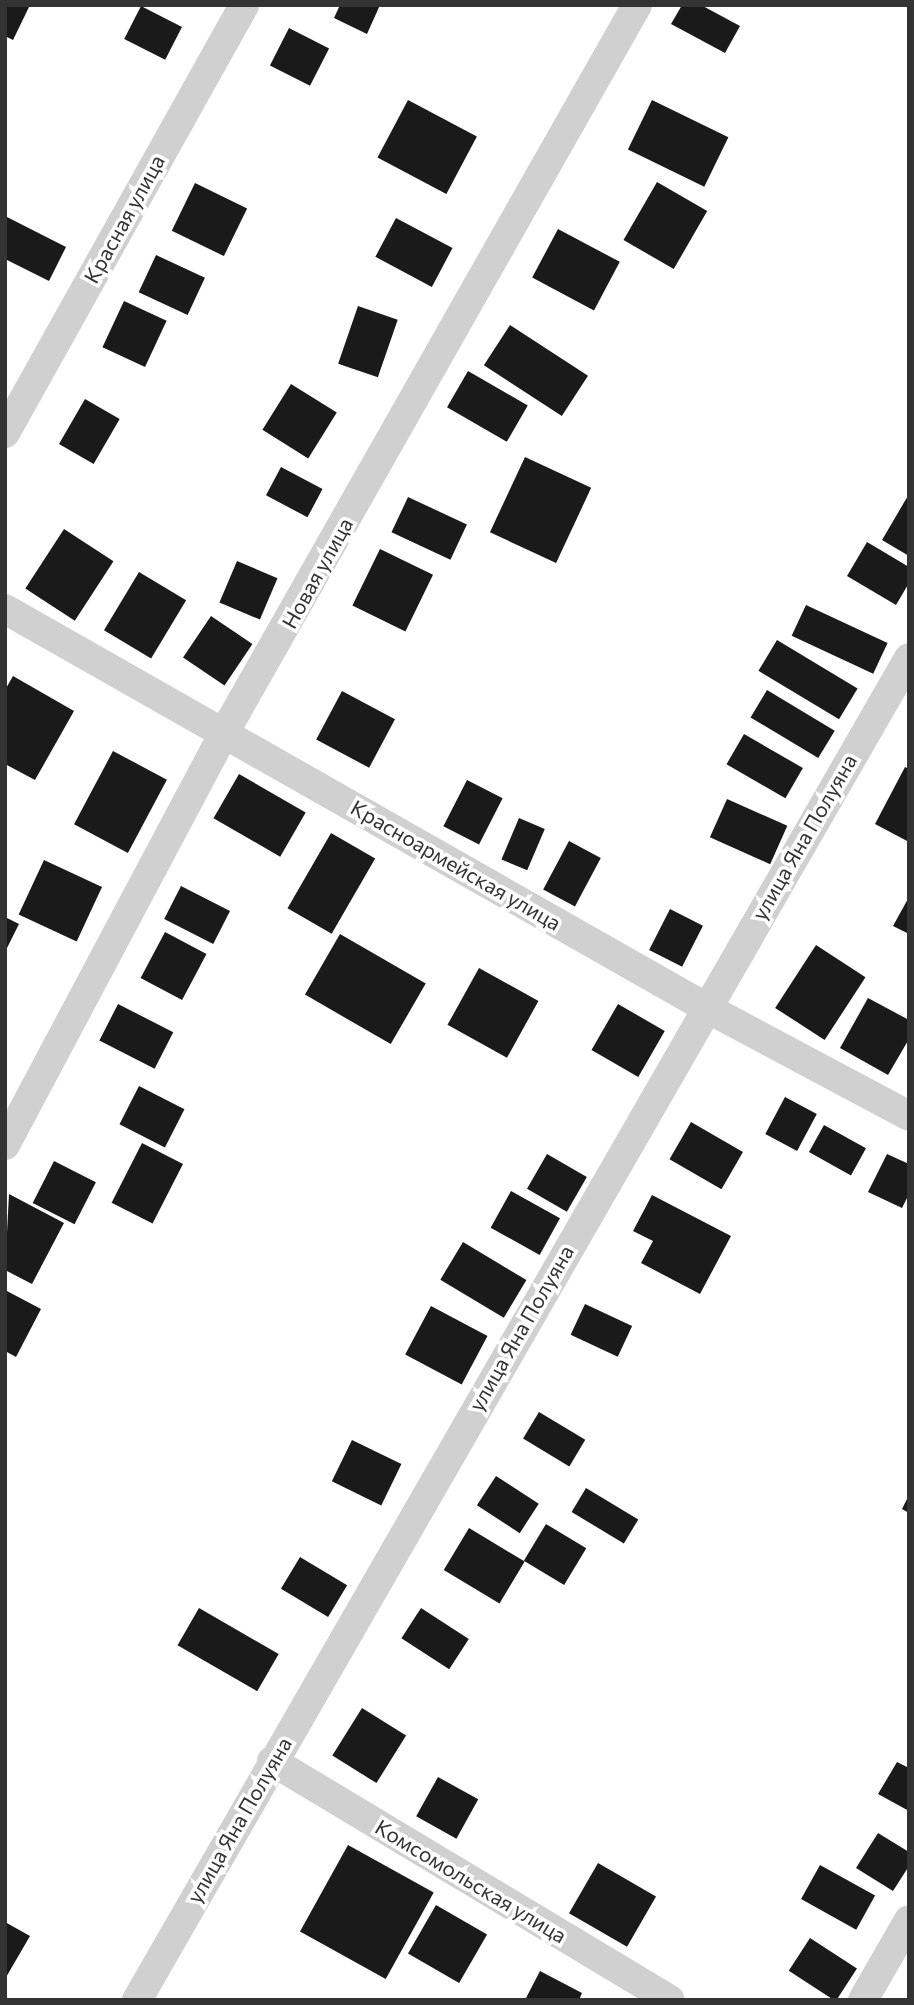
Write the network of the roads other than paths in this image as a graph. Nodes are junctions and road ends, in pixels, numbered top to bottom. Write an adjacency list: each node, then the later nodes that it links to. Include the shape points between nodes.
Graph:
1 (244, 5): 3 (street, Красная улица)
2 (637, 5): 6 (street, Новая улица)
3 (5, 433)
4 (5, 609): 6 (street, Красноармейская улица)
5 (909, 657): 7 (street, улица Яна Полуяна)
6 (224, 733): 7 (street, Красноармейская улица); 9 (street, Новая улица)
7 (705, 1007): 8 (street, Красноармейская улица); 10 (street, улица Яна Полуяна)
8 (909, 1116)
9 (5, 1145)
10 (272, 1761): 12 (street, улица Яна Полуяна); 13 (street, Комсомольская улица)
11 (909, 1920): 14 (street)
12 (137, 2000)
13 (670, 2000)
14 (863, 2000)

